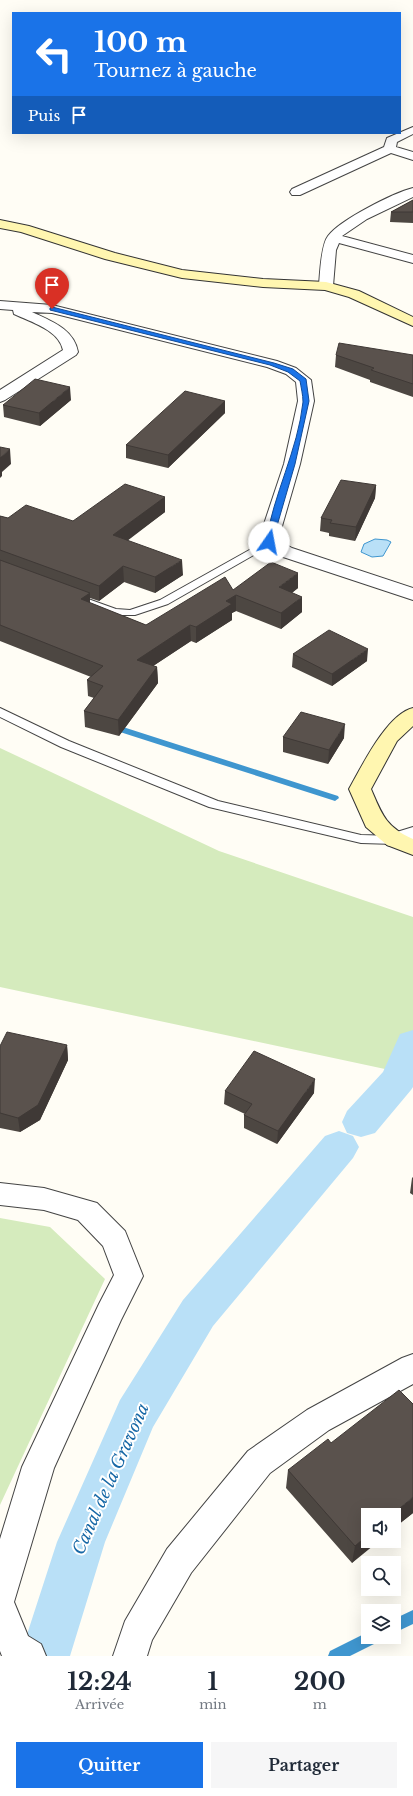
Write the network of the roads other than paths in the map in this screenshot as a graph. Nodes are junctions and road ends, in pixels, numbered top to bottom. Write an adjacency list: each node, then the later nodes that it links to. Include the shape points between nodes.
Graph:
1 (413, 130): 2 (street, via 391,140)
2 (390, 149): 3 (street); 4 (street)
3 (413, 156)
4 (296, 192)
5 (413, 192): 7 (street, via 363,216)
6 (0, 224): 9 (street, via 182,274 263,283)
7 (333, 238): 8 (street); 9 (street, via 329,250)
8 (413, 258)
9 (326, 286): 11 (street, via 354,294)
10 (4, 306): 12 (street, via 54,328 69,342 71,352); 13 (street, via 52,309 272,364 290,371 303,380 306,401 292,464)
11 (413, 322)
12 (0, 397)
13 (269, 542): 14 (lane, via 164,602 131,613 114,612); 15 (street, via 286,552)
14 (64, 593)
15 (413, 594)
16 (0, 712): 18 (lane, via 65,744 214,804 360,839)
17 (413, 714): 18 (street, via 389,738 360,789 374,822)
18 (407, 841)
19 (0, 1194): 21 (street, via 44,1199 87,1211 115,1239 129,1276 38,1467)
20 (413, 1368): 24 (street, via 318,1420 259,1462 179,1561 137,1633)
21 (0, 1594)
22 (0, 1610): 23 (street, via 16,1648)
23 (29, 1656)
24 (130, 1656)

